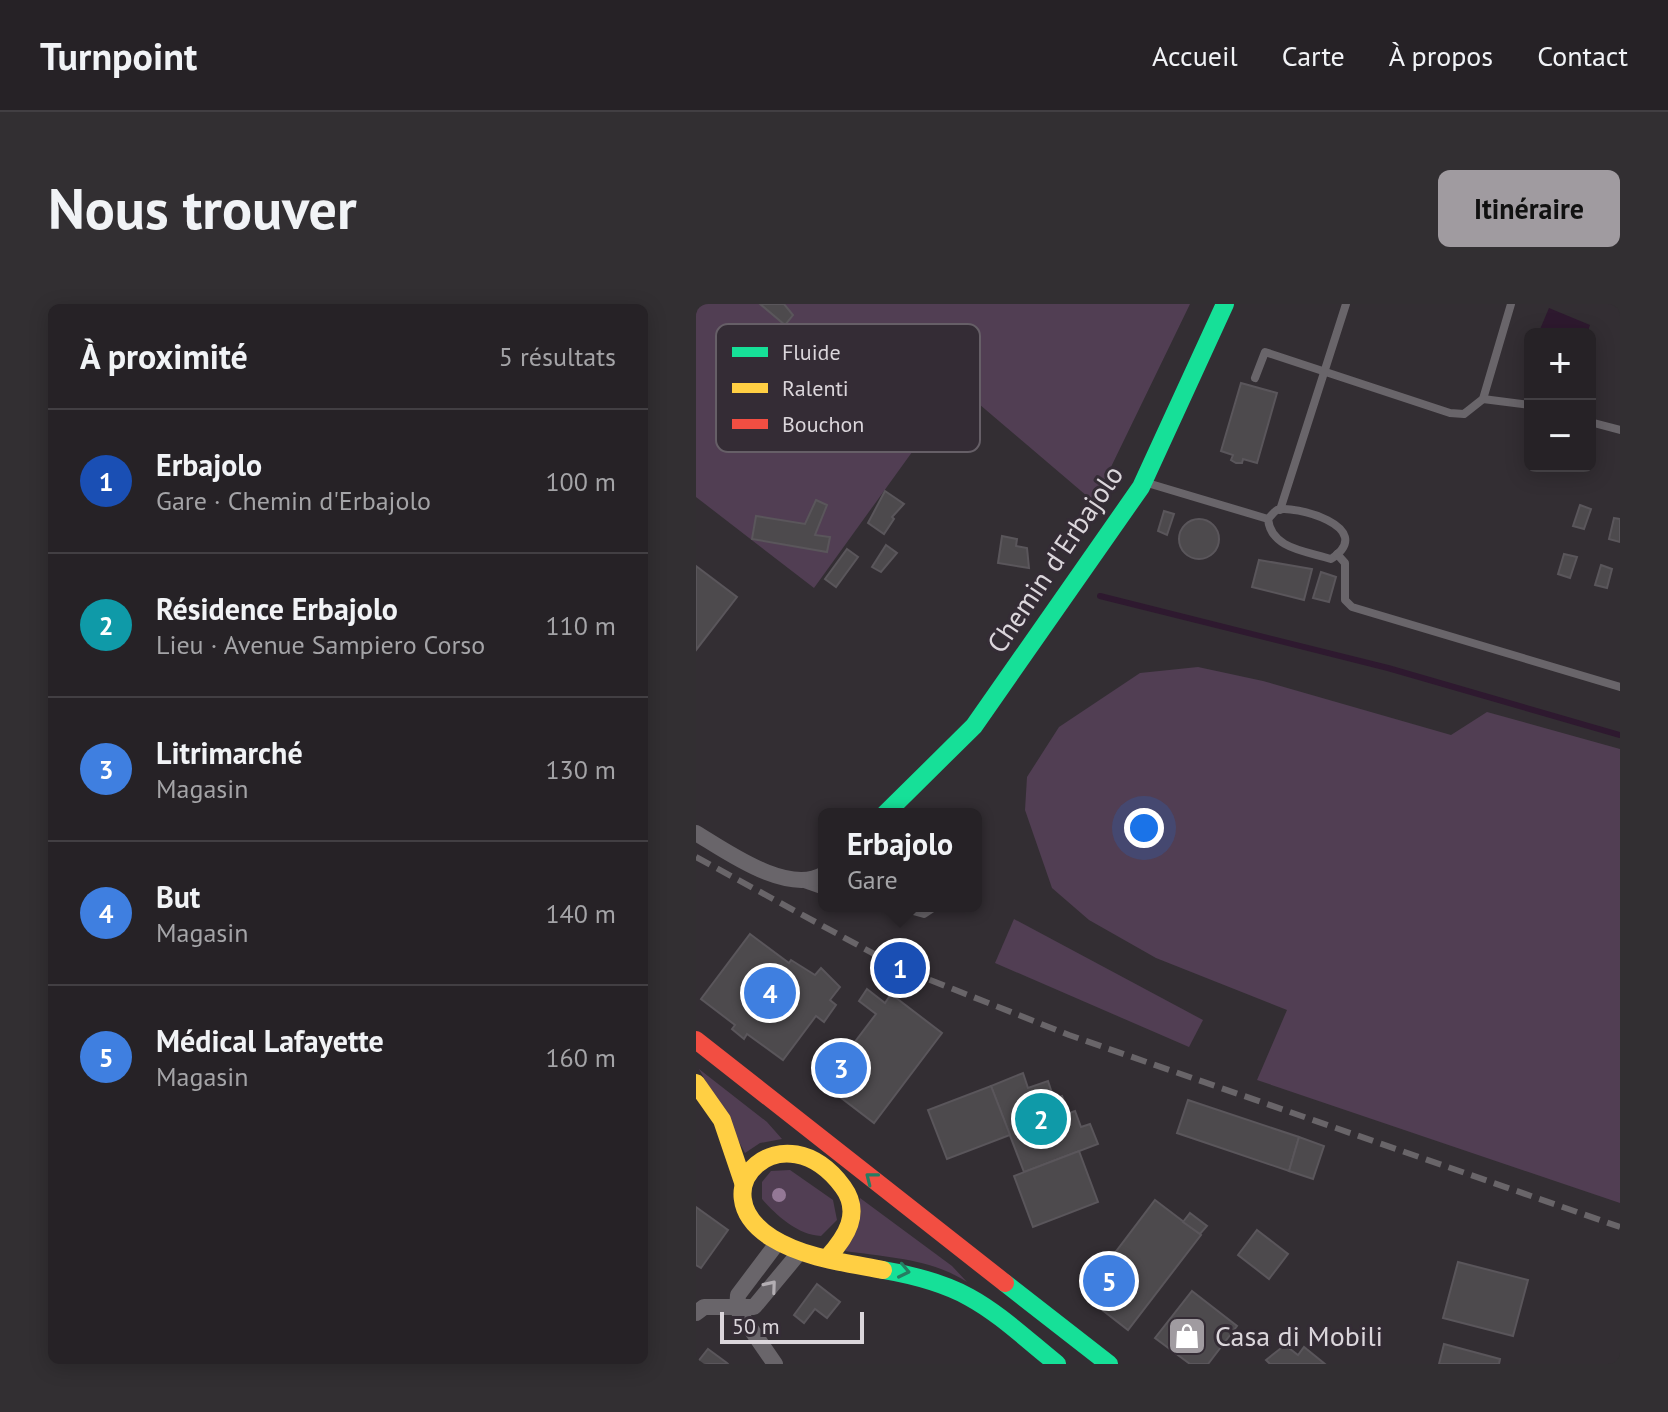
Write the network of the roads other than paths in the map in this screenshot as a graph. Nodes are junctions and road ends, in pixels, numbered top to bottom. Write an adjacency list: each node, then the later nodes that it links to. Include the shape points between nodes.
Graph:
1 (1225, 304): 10 (main road, Chemin d'Erbajolo)
2 (1346, 304): 4 (lane)
3 (1511, 304): 6 (lane)
4 (1325, 372): 5 (lane, via 1265,352); 6 (lane, via 1450,413 1464,414); 11 (lane)
5 (1255, 378)
6 (1483, 399): 7 (lane)
7 (1524, 404)
8 (1596, 424): 9 (lane)
9 (1620, 430)
10 (1143, 482): 12 (lane); 15 (main road, Chemin d'Erbajolo, via 974,726)
11 (1280, 510): 12 (lane); 13 (lane, via 1339,524 1345,532)
12 (1268, 519): 13 (lane, via 1277,542 1331,559)
13 (1337, 554): 14 (lane, via 1345,563 1345,600 1352,607)
14 (1620, 687)
15 (891, 808)
16 (696, 833): 18 (street, via 750,866)
17 (818, 875): 18 (street)
18 (788, 878): 19 (lane)
19 (818, 889)
20 (696, 1040): 36 (main road, one-way to 20)
21 (696, 1060): 25 (main road)
22 (696, 1083): 24 (main road)
23 (696, 1101): 24 (street)
24 (722, 1120): 26 (main road)
25 (820, 1164): 26 (main road, via 803,1156 772,1154 760,1160); 27 (main road)
26 (743, 1182): 28 (main road, via 743,1202 752,1219)
27 (844, 1186): 30 (main road, via 855,1217 845,1244); 35 (main road, via 870,1196)
28 (778, 1242): 29 (main road); 31 (street, via 738,1295)
29 (799, 1253): 30 (main road); 31 (street, one-way to 29, via 754,1307)
30 (828, 1257): 34 (main road, one-way to 34, via 949,1285 970,1295)
31 (737, 1309): 32 (street, via 704,1307); 33 (street)
32 (696, 1313)
33 (775, 1364)
34 (1057, 1364)
35 (1089, 1364)
36 (1109, 1364)

